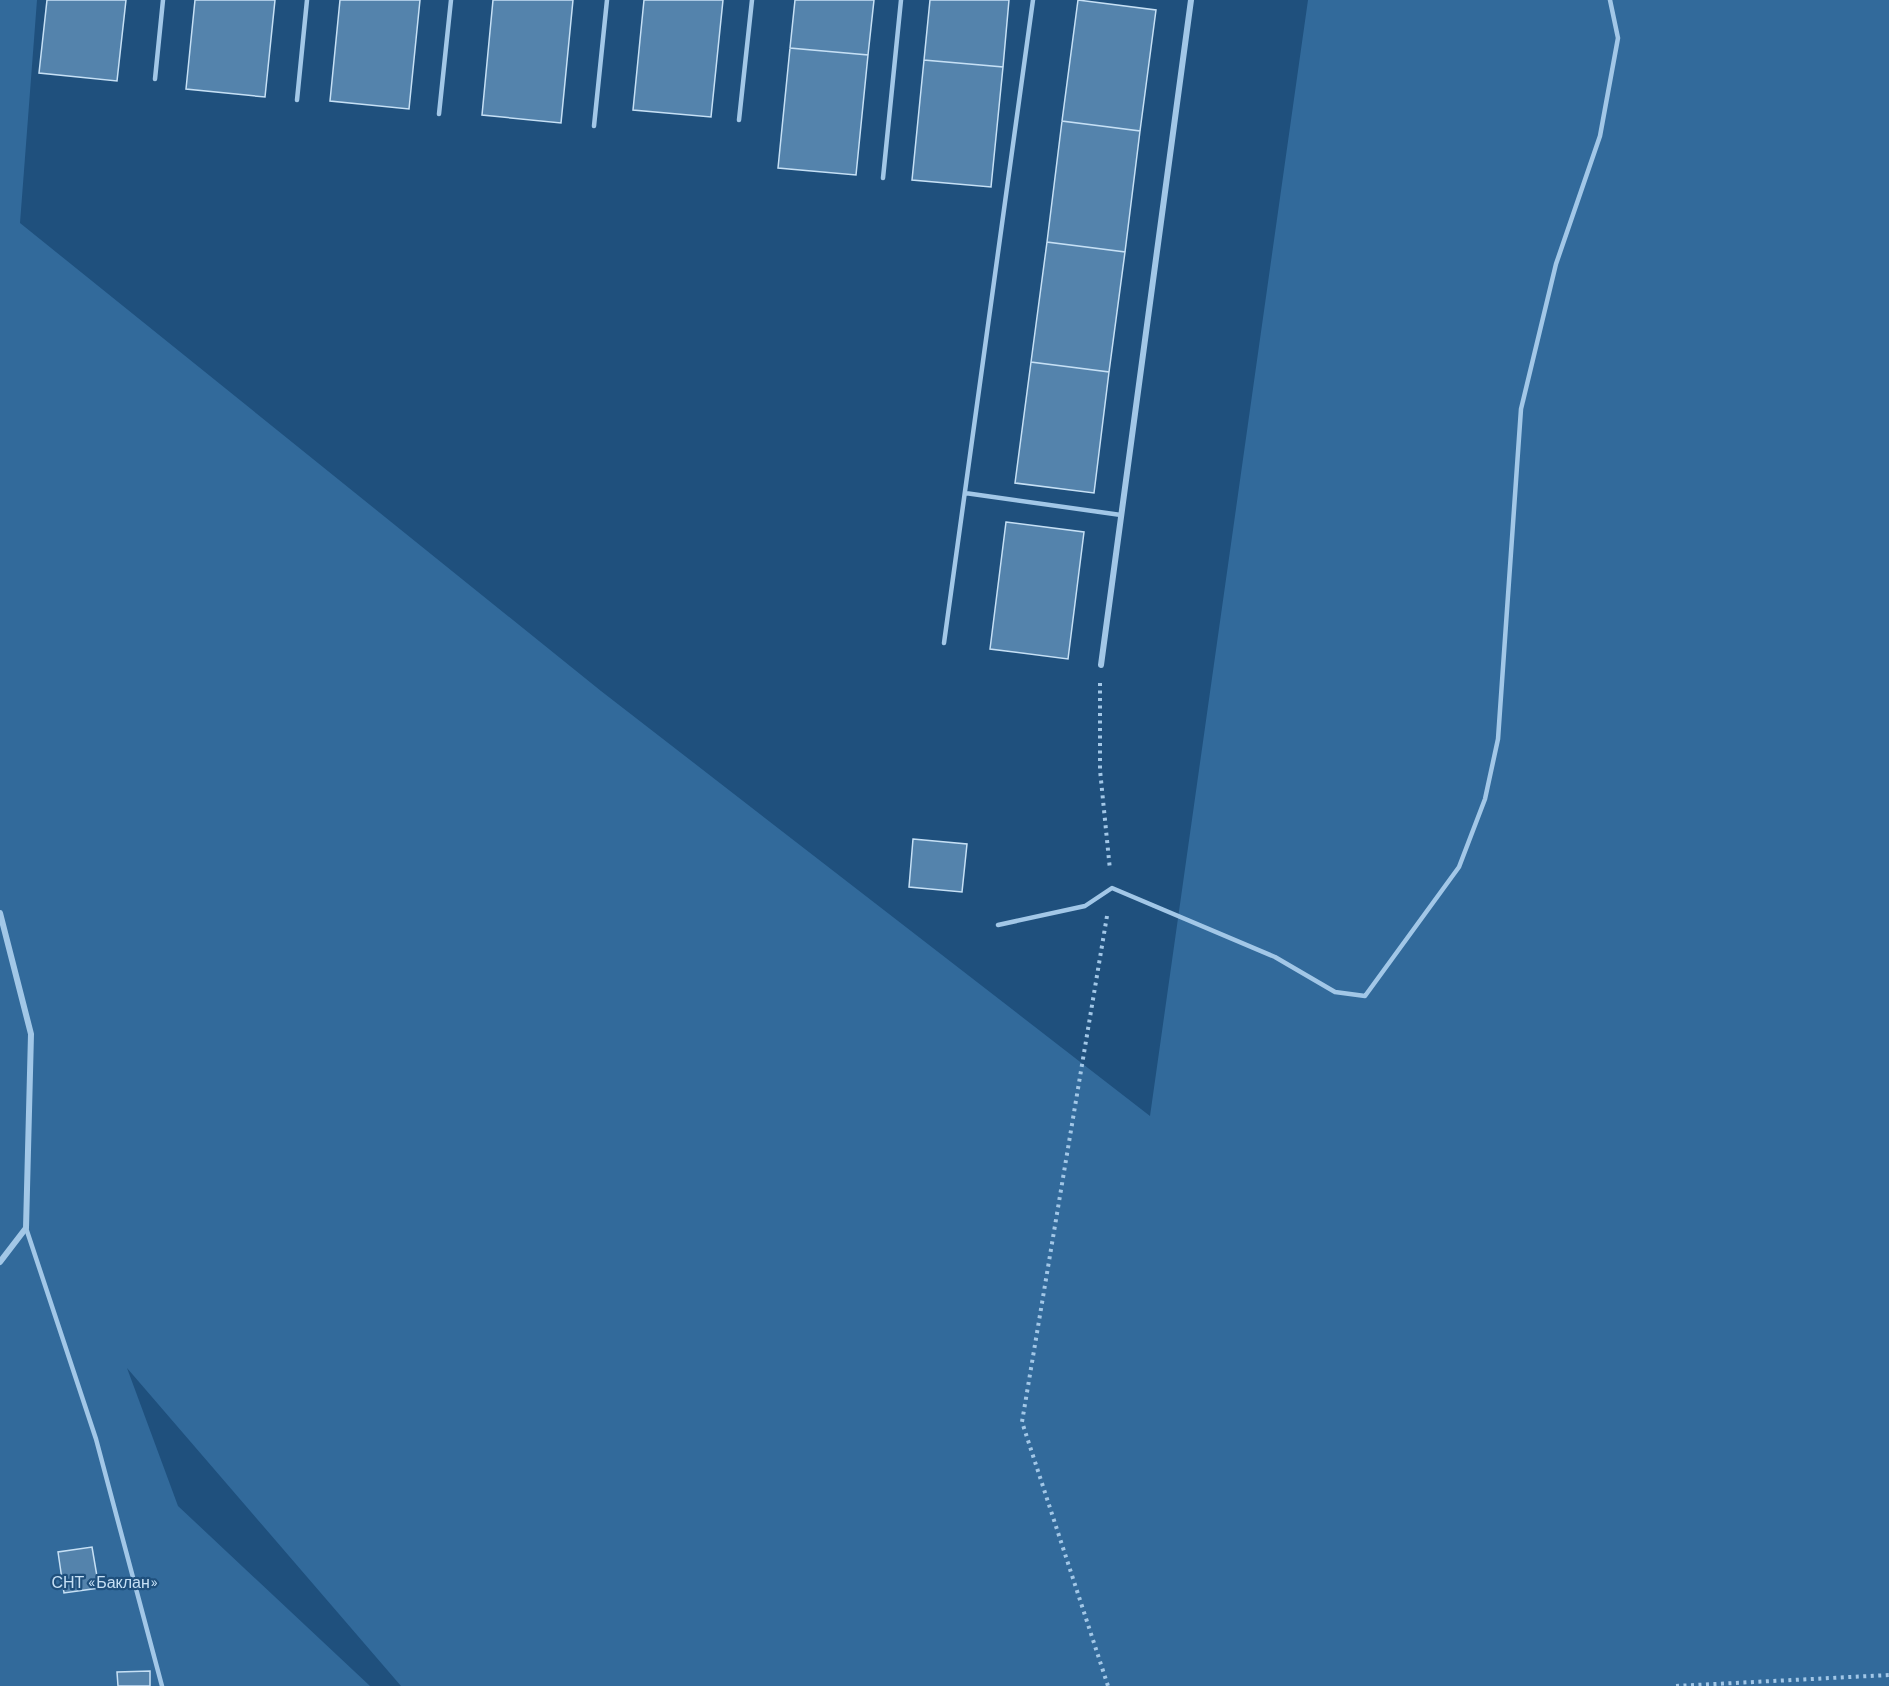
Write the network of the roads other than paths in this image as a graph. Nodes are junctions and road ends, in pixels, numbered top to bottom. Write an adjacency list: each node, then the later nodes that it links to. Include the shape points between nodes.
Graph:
1 (163, 0): 10 (lane)
2 (307, 0): 11 (lane)
3 (451, 0): 12 (lane)
4 (607, 0): 14 (lane)
5 (752, 0): 13 (lane)
6 (901, 0): 15 (lane)
7 (1034, 0): 16 (lane)
8 (1191, 0): 17 (street)
9 (1610, 0): 21 (lane, via 1618,38 1600,135 1556,264 1521,409 1498,739 1485,799 1459,867 1365,996 1335,992 1275,957 1112,888 1085,906)
10 (155, 79)
11 (297, 100)
12 (439, 114)
13 (739, 120)
14 (594, 126)
15 (883, 178)
16 (965, 493): 17 (lane); 18 (lane)
17 (1121, 515): 19 (street)
18 (944, 643)
19 (1101, 665)
20 (0, 913): 22 (street, via 31,1034)
21 (998, 925)
22 (26, 1228): 23 (street); 24 (lane, via 96,1439)
23 (0, 1263)
24 (162, 1686)

